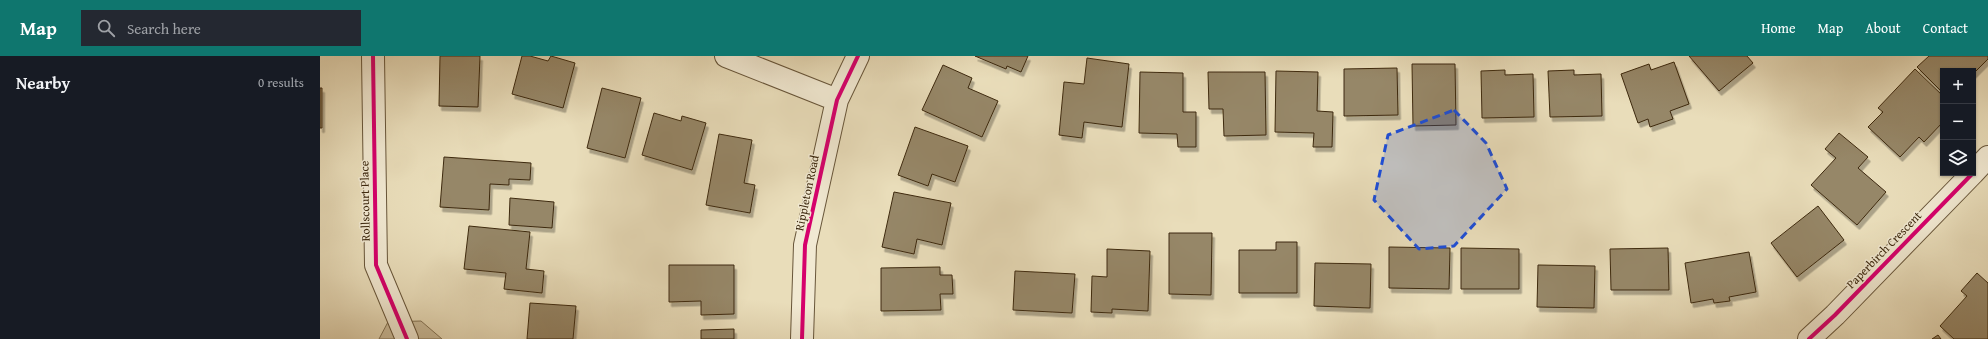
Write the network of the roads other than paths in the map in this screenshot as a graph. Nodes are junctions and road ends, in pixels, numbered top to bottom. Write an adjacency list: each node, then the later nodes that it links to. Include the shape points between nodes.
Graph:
1 (373, 56): 8 (street, Rollscourt Place, via 376,265)
2 (726, 56): 4 (street)
3 (858, 56): 4 (street, Rippleton Road)
4 (837, 100): 9 (street, Rippleton Road, via 806,245)
5 (1988, 157): 6 (street, Paperbirch Crescent)
6 (1976, 170)
7 (1970, 176): 10 (street, Paperbirch Crescent)
8 (407, 339)
9 (802, 339)
10 (1809, 339)

